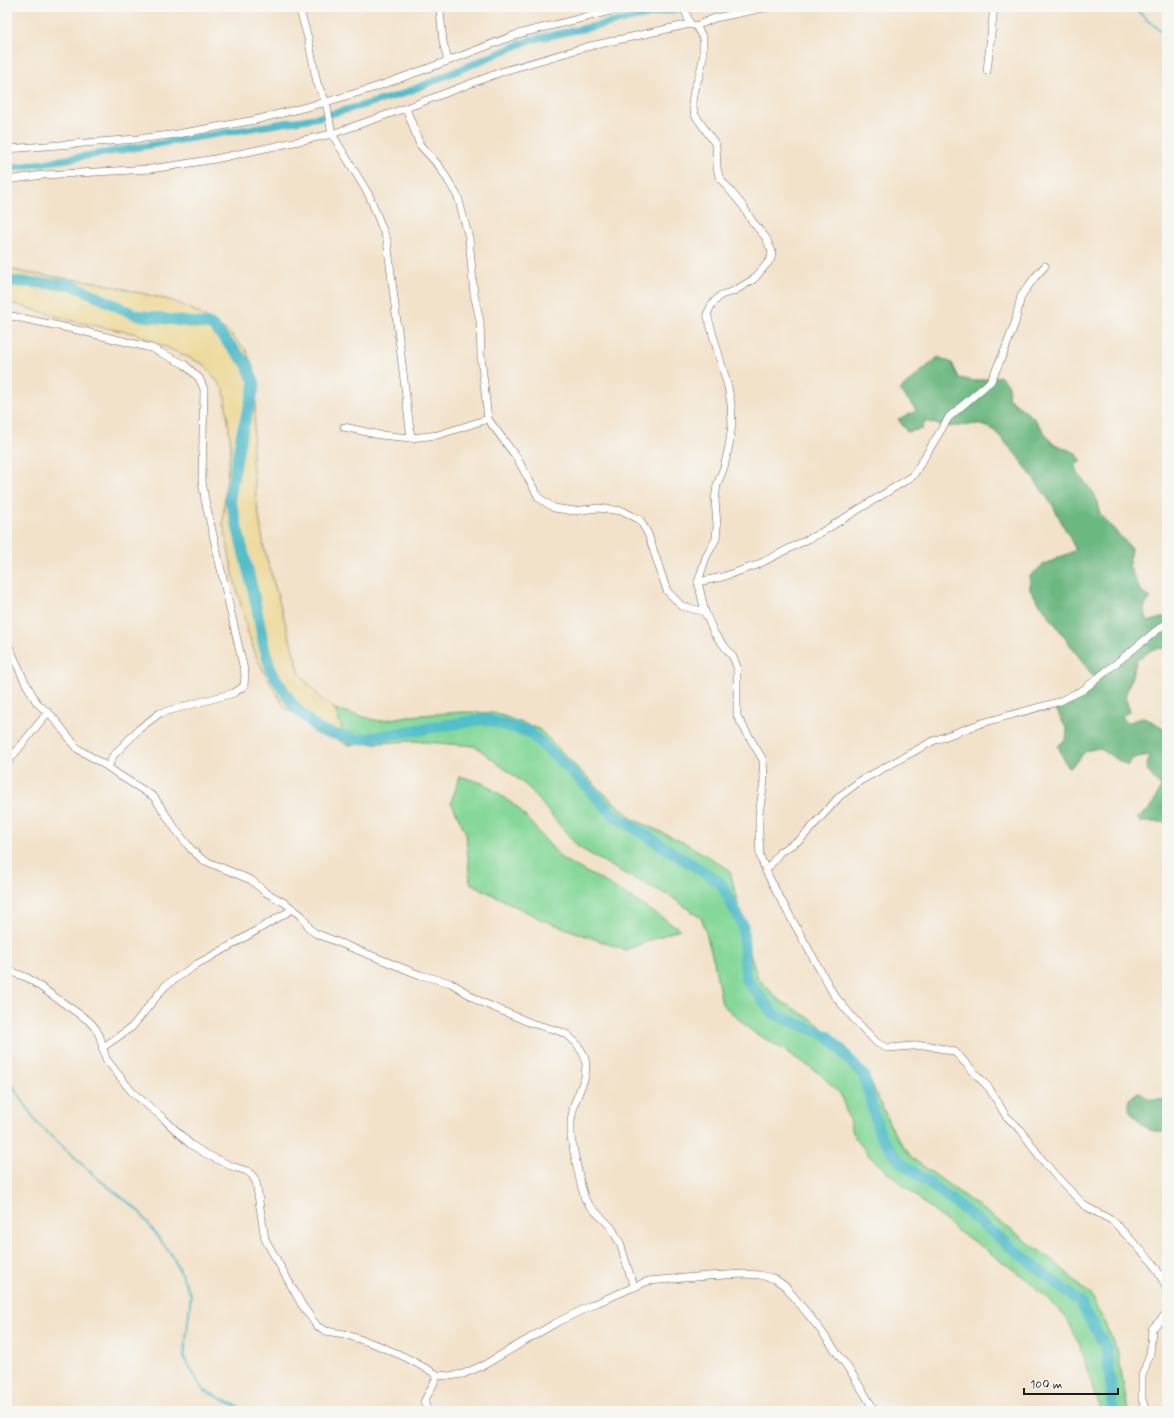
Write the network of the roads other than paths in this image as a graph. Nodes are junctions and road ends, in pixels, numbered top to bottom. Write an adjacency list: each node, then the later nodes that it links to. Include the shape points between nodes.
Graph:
1 (298, 7): 10 (street, via 302,14 317,83)
2 (442, 7): 8 (street, via 440,11 443,42)
3 (626, 7): 8 (street, via 518,34)
4 (684, 7): 7 (street)
5 (769, 7): 7 (street)
6 (994, 7): 9 (street)
7 (693, 25): 11 (street, via 586,48 504,70); 20 (street, via 703,38 704,59 694,89 692,103 695,115 716,145 719,176 744,206 766,238 772,252 771,259 754,278 734,291 721,295 707,314 728,387 732,425 730,446 717,485 716,539 706,557)
8 (448, 61): 10 (street)
9 (987, 71)
10 (326, 102): 12 (street); 13 (street, via 255,120 178,134)
11 (406, 108): 12 (street); 17 (street, via 420,145 440,167 458,197 466,225 474,294 480,321)
12 (332, 134): 14 (street, via 215,159 150,169 43,175); 19 (street, via 369,195 387,240)
13 (7, 149)
14 (7, 180)
15 (1045, 266): 20 (street, via 1021,296 1015,323 991,381 949,417 913,476 822,532 757,564 722,578)
16 (7, 315): 26 (street, via 151,348 184,364 199,378 204,389 202,481 245,674 244,686 234,693 160,713 139,729 113,756)
17 (488, 420): 19 (street, via 438,435); 21 (street, via 517,458 539,498 554,508 574,512 598,508 623,511 640,520 648,534 668,591 682,606)
18 (344, 427): 19 (street, via 380,435)
19 (411, 438)
20 (698, 582): 21 (street)
21 (705, 612): 27 (street, via 714,633 736,662 737,716 763,760 764,781 759,836 760,856)
22 (1167, 622): 27 (street, via 1083,690 1058,702 982,723 934,741 860,781 840,796 801,839 780,852)
23 (7, 642): 24 (street, via 31,694)
24 (48, 712): 25 (street); 26 (street, via 78,749)
25 (7, 763)
26 (108, 767): 28 (street, via 154,797 176,830 203,860 251,880)
27 (766, 872): 32 (street, via 834,995 854,1020 877,1043 887,1048 926,1044 955,1052 989,1088 1006,1116 1021,1130 1055,1175 1085,1206 1113,1221 1153,1263)
28 (293, 909): 30 (street, via 197,964 165,986 132,1028); 31 (street, via 315,933 420,975 451,983 482,1002 531,1023 568,1035 578,1044 586,1064 585,1077 574,1105 571,1138 585,1199 611,1227 620,1243)
29 (7, 970): 30 (street, via 28,978 89,1021 100,1037)
30 (102, 1048): 34 (street, via 106,1059 132,1092 190,1144 252,1175 256,1182 265,1239 302,1306 317,1326 326,1331 377,1345)
31 (635, 1287): 34 (street, via 554,1324 484,1365 463,1374); 36 (street, via 648,1281 708,1276 744,1274 775,1279 786,1287 819,1328 851,1372)
32 (1167, 1291)
33 (1167, 1313): 37 (street, via 1152,1329 1150,1354 1142,1376 1142,1399)
34 (438, 1375): 35 (street, via 424,1402)
35 (428, 1411)
36 (874, 1411)
37 (1146, 1411)

